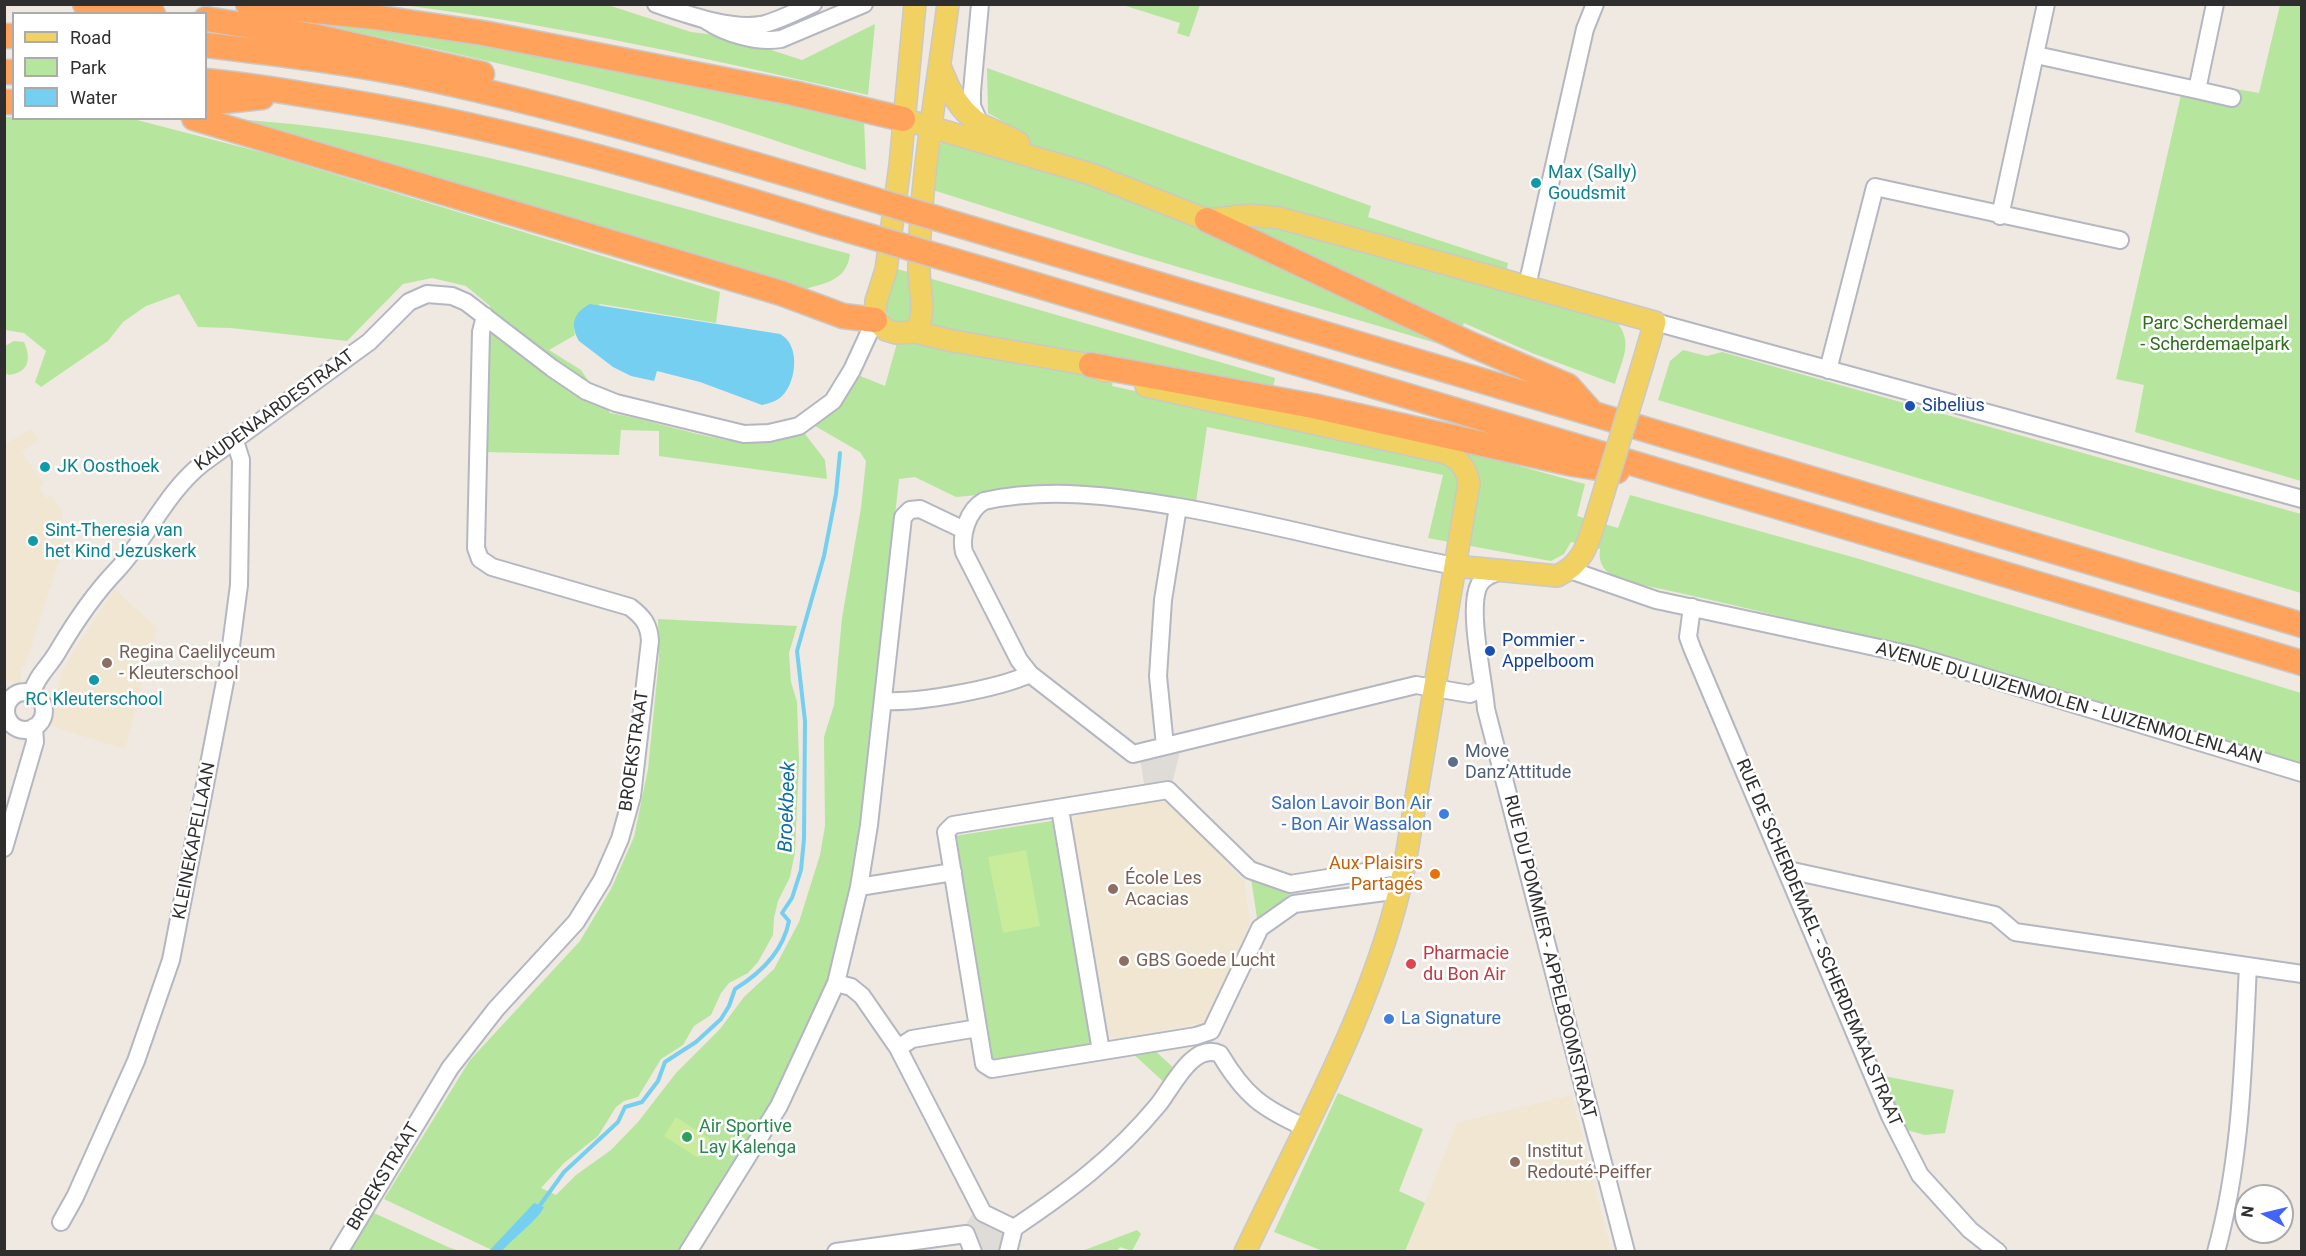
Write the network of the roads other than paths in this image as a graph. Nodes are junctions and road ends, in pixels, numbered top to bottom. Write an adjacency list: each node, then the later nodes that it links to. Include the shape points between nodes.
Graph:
1 (85, 4): 12 (highway)
2 (248, 4): 24 (highway, via 374,16 483,33 792,93)
3 (656, 4): 14 (street)
4 (813, 4): 14 (street, via 760,25)
5 (864, 4): 14 (street, via 771,41 719,29)
6 (915, 4): 24 (main road)
7 (948, 4): 17 (main road)
8 (980, 4): 26 (street, via 972,91 972,106)
9 (1594, 4): 32 (street)
10 (2046, 4): 16 (street)
11 (2215, 4): 19 (street)
12 (139, 12)
13 (207, 19): 23 (highway, via 324,39 524,84)
14 (707, 21)
15 (207, 45): 23 (highway, via 316,58)
16 (2036, 56): 19 (street); 29 (street)
17 (939, 63): 26 (main road, via 962,110); 27 (main road)
18 (207, 81): 20 (highway)
19 (2198, 90): 21 (street)
20 (300, 94): 22 (highway); 41 (highway, bridge, via 466,123 632,165)
21 (2232, 98)
22 (207, 103)
23 (547, 106): 39 (highway, bridge)
24 (903, 119): 27 (main road); 34 (main road, via 886,270)
25 (201, 120): 34 (highway, via 781,292 843,316)
26 (979, 123): 28 (main road, via 1017,141)
27 (930, 128): 28 (main road); 36 (main road, via 919,265 924,307)
28 (1039, 157): 30 (main road)
29 (2000, 216): 31 (street); 38 (street, via 1875,188)
30 (1207, 220): 32 (main road, via 1249,215 1280,218); 39 (highway, via 1568,386)
31 (2120, 240)
32 (1527, 286): 35 (main road)
33 (481, 313): 34 (street, via 586,391 616,403 744,434 799,426 833,401); 40 (street, KAUDENAARDESTRAAT, via 458,298 433,293 416,298 369,342); 77 (street, BROEKSTRAAT, via 476,548 480,559 492,567 630,608 644,618 650,641 632,796 620,839 587,908 496,1009 450,1068)
34 (875, 320): 36 (main road, via 896,333)
35 (1655, 322): 38 (street); 47 (main road, bridge, via 1588,544 1580,561)
36 (916, 332): 37 (main road)
37 (1091, 365): 41 (highway, via 1313,406 1573,464); 45 (main road, via 1132,383 1448,454 1464,466 1468,483)
38 (1828, 370): 42 (street)
39 (1593, 414): 49 (highway)
40 (235, 441): 54 (street, KAUDENAARDESTRAAT, via 199,466 177,489 66,634 37,677); 75 (street, KLEINEKAPELLAAN, via 241,460 238,585 220,717 171,960 135,1061)
41 (1708, 485): 50 (highway)
42 (2301, 499)
43 (1178, 507): 44 (street, via 1115,496 1019,496 981,503); 45 (street); 59 (street, via 1163,600 1158,665)
44 (964, 530): 51 (street, via 964,552 990,609); 56 (street, via 920,509 910,510 903,517)
45 (1455, 566): 46 (main road); 52 (main road)
46 (1506, 570): 47 (main road, via 1543,576 1557,576); 53 (street, RUE DU POMMIER - APPELBOOMSTRAAT, via 1489,575 1480,583 1475,596)
47 (1570, 570): 48 (street, AVENUE DU LUIZENMOLEN - LUIZENMOLENLAAN, via 1631,593)
48 (1692, 608): 60 (street, AVENUE DU LUIZENMOLEN - LUIZENMOLENLAAN, via 1912,655); 64 (street, RUE DE SCHERDEMAEL - SCHERDEMAALSTRAAT, via 1688,637 1692,648)
49 (2301, 625)
50 (2301, 663)
51 (1030, 674): 56 (street, via 1011,683 901,702); 59 (street, via 1128,752)
52 (1435, 688): 53 (street, via 1470,694); 59 (street, via 1416,685); 63 (main road)
53 (1483, 688): 83 (street, RUE DU POMMIER - APPELBOOMSTRAAT)
54 (32, 693): 55 (street); 58 (street, via 40,700 44,712)
55 (8, 697): 57 (street)
56 (883, 701): 66 (street)
57 (7, 721): 58 (street, via 17,727)
58 (34, 728): 62 (street, via 35,742)
59 (1165, 746)
60 (2301, 773)
61 (1059, 809): 63 (street, via 1168,790 1250,870 1290,884); 65 (street, via 948,827); 73 (street)
62 (4, 848)
63 (1404, 869): 67 (main road)
64 (1788, 870): 68 (street, via 1995,915 2015,933); 84 (street, RUE DE SCHERDEMAEL - SCHERDEMAALSTRAAT, via 1890,1116 1920,1175 1970,1230)
65 (953, 872): 66 (street); 71 (street)
66 (859, 887): 70 (street)
67 (1399, 895): 73 (street, via 1385,892 1294,904 1260,928 1211,1031); 74 (main road, via 1366,992)
68 (2248, 966): 69 (street); 85 (street, via 2236,1167)
69 (2301, 974)
70 (836, 983): 72 (street, via 851,987 862,996); 78 (street, via 779,1106)
71 (978, 1028): 72 (street, via 912,1039); 73 (street, via 984,1064 992,1070)
72 (898, 1048): 76 (street, via 987,1217)
73 (1101, 1051)
74 (1306, 1128): 76 (street, via 1244,1091 1220,1054 1214,1051 1196,1056 1138,1129 1108,1159); 82 (main road)
75 (61, 1222)
76 (1017, 1227): 81 (street)
77 (339, 1251)
78 (688, 1251)
79 (836, 1251): 80 (street, via 960,1234 966,1234)
80 (973, 1251)
81 (1008, 1251)
82 (1245, 1251)
83 (1626, 1251)
84 (1998, 1251)
85 (2216, 1251)

